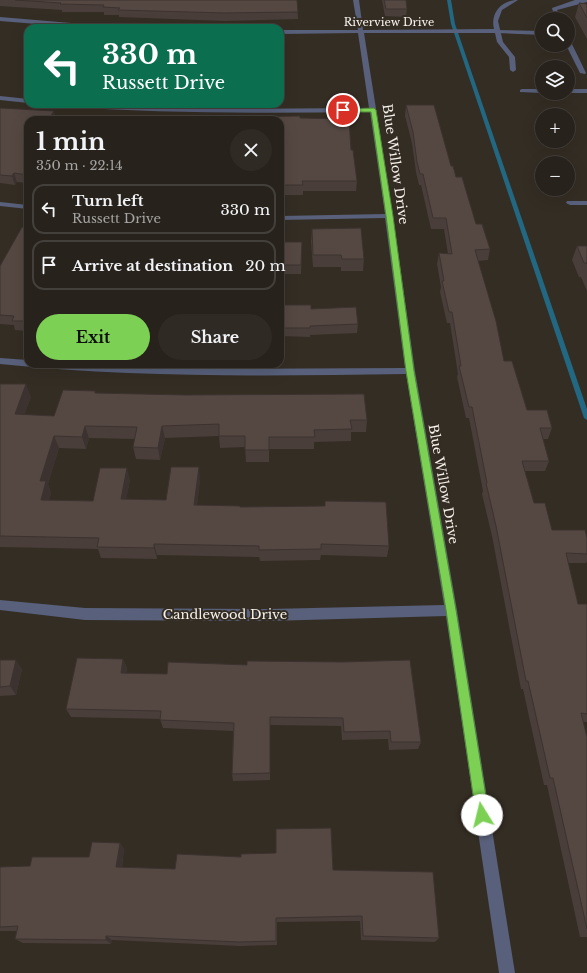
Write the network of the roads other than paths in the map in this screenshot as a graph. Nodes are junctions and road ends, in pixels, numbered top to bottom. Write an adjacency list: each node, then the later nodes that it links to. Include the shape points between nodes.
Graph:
1 (356, 0): 9 (street, Blue Willow Drive)
2 (514, 0): 10 (street, via 500,9 496,15)
3 (587, 0): 4 (street)
4 (557, 8): 5 (street); 6 (street, via 554,9)
5 (579, 9)
6 (555, 12)
7 (0, 19): 8 (street)
8 (59, 24)
9 (361, 31): 10 (street, Riverview Drive); 11 (street, Riverview Drive); 23 (street, Blue Willow Drive)
10 (497, 31): 12 (street, Riverview Drive); 14 (street, via 500,42 512,57)
11 (284, 32)
12 (535, 33)
13 (573, 52): 15 (street)
14 (513, 70)
15 (583, 73)
16 (522, 92): 17 (street)
17 (535, 92)
18 (575, 92): 19 (street)
19 (587, 92)
20 (0, 98): 21 (street)
21 (24, 101)
22 (113, 108): 23 (street, via 207,111)
23 (374, 110): 28 (street, Blue Willow Drive)
24 (570, 203): 25 (street)
25 (587, 203)
26 (0, 204): 27 (street)
27 (24, 207)
28 (390, 216): 29 (street); 33 (street, Blue Willow Drive)
29 (284, 218)
30 (0, 361): 31 (street)
31 (24, 364)
32 (54, 368): 33 (street, via 139,371)
33 (410, 371): 35 (street, Blue Willow Drive)
34 (0, 606): 35 (street, Candlewood Drive, via 85,614 269,615)
35 (451, 610): 36 (street, Blue Willow Drive)
36 (507, 973)

